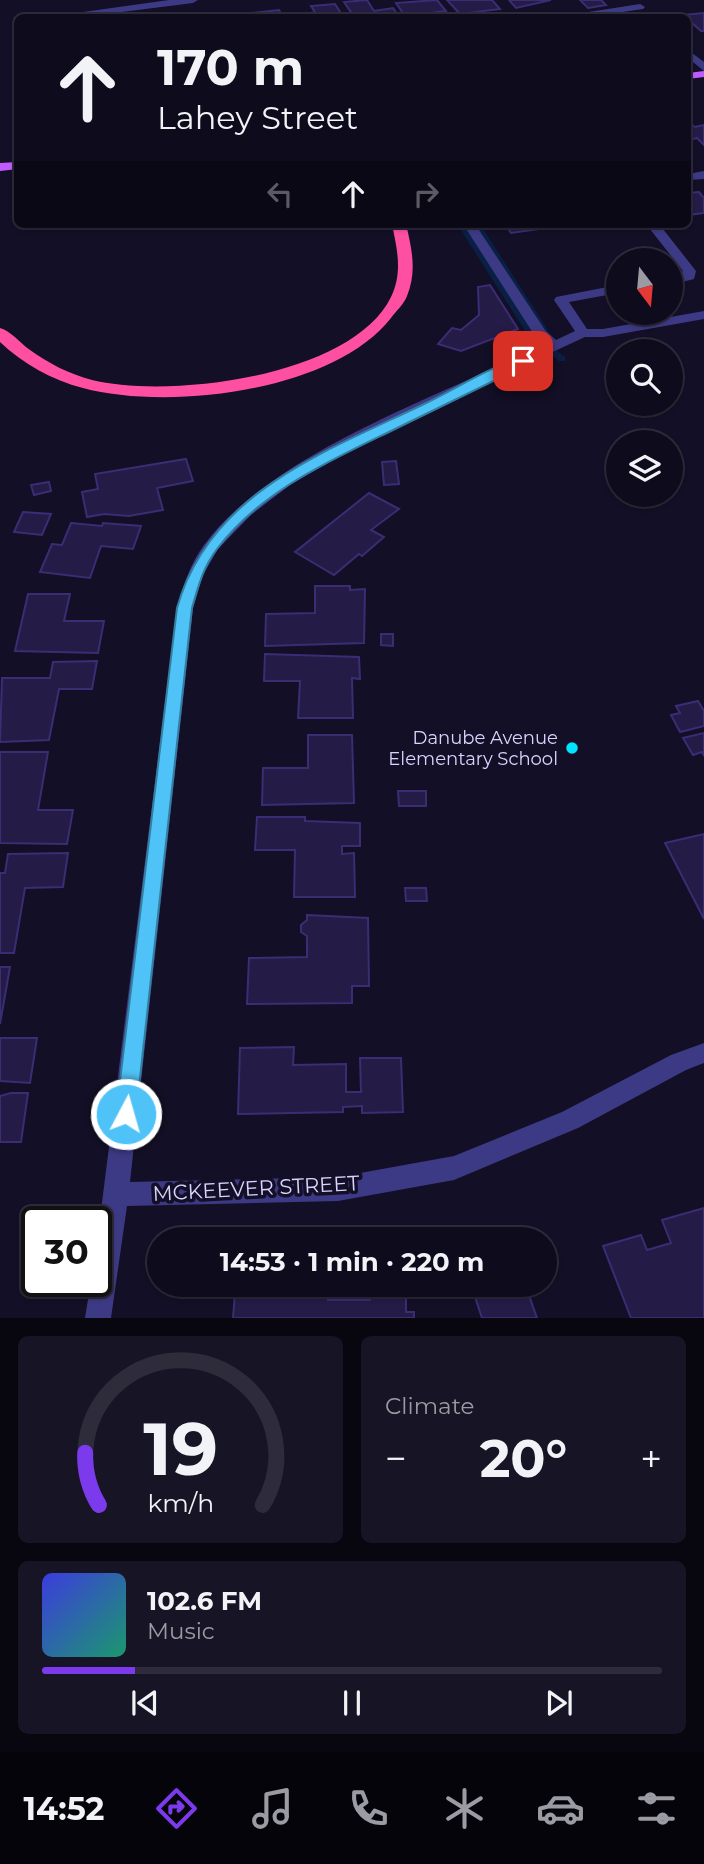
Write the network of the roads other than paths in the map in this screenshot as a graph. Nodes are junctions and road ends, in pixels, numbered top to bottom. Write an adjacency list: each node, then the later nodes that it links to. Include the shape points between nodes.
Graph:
1 (193, 0): 3 (street)
2 (638, 4): 4 (street)
3 (78, 14)
4 (579, 14)
5 (691, 56): 6 (street)
6 (704, 68)
7 (400, 228): 15 (highway, via 408,271 390,312 336,354 281,376 192,392 100,387 47,369)
8 (472, 228): 17 (street, via 540,333)
9 (655, 228): 10 (street)
10 (671, 248)
11 (683, 262): 12 (street, via 690,271)
12 (683, 278)
13 (606, 291): 16 (street, via 564,297 561,304)
14 (704, 314): 16 (street)
15 (0, 333)
16 (583, 333): 17 (street)
17 (555, 346): 19 (street, via 309,465 262,497 211,547 193,577 184,608)
18 (704, 1053): 19 (street, MCKEEVER STREET, via 570,1120 454,1168 338,1189)
19 (117, 1194): 20 (street)
20 (98, 1318)

